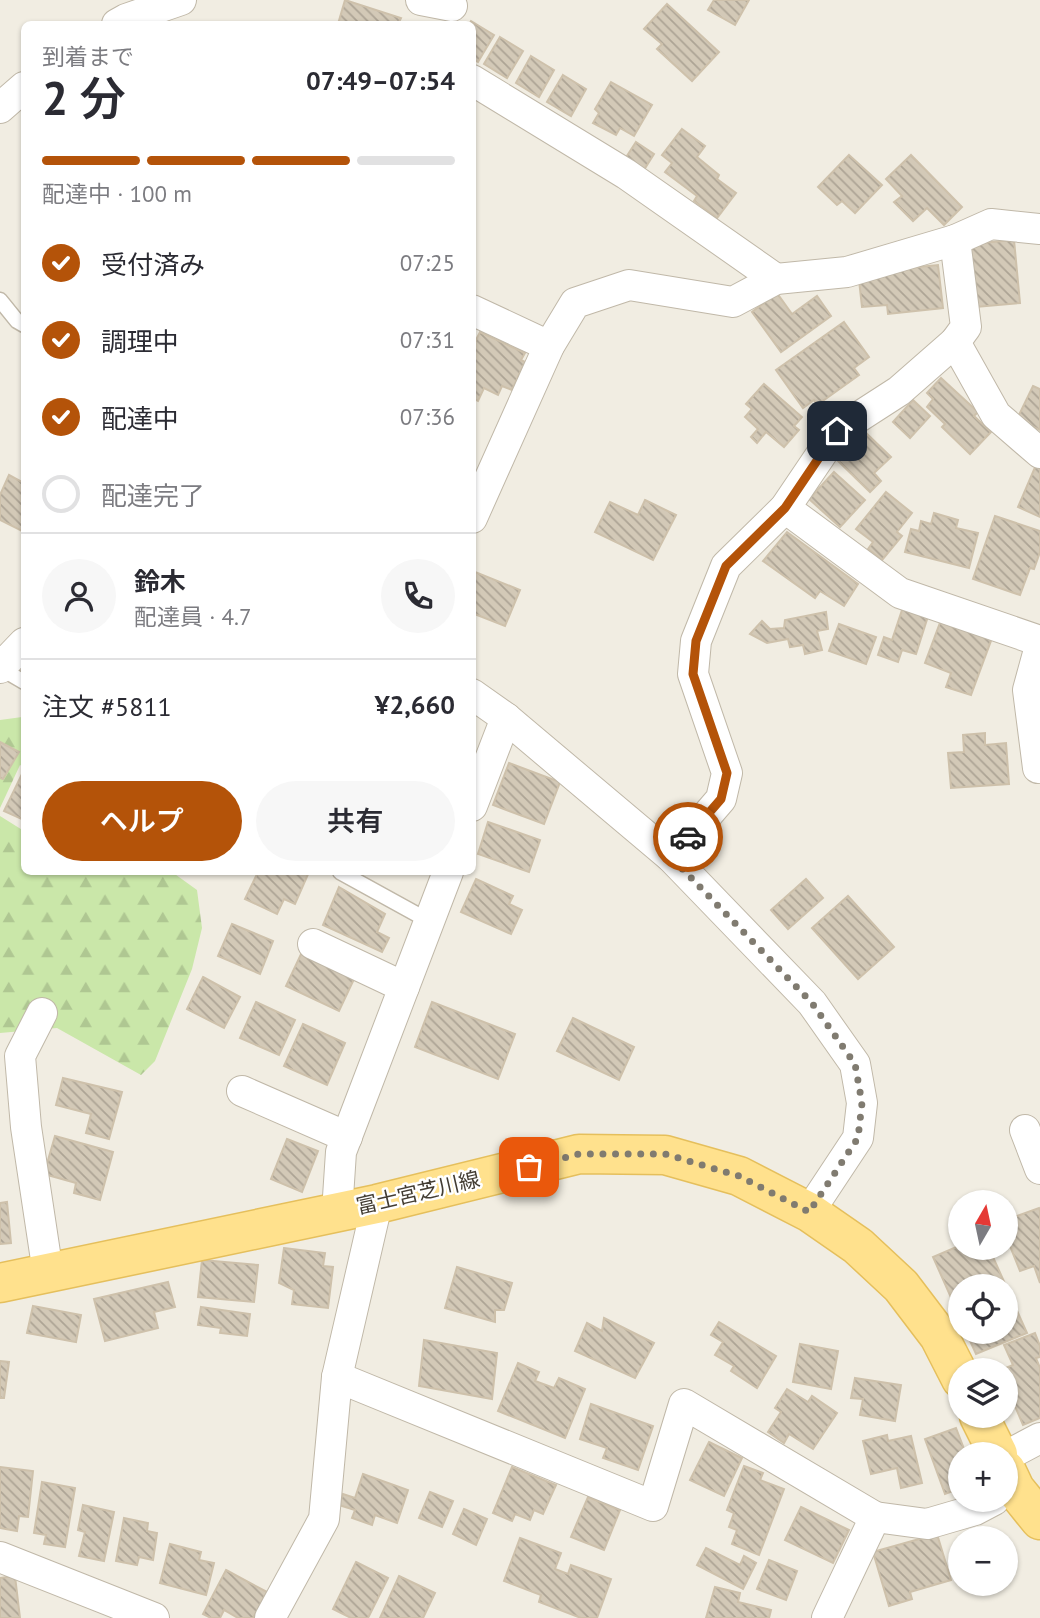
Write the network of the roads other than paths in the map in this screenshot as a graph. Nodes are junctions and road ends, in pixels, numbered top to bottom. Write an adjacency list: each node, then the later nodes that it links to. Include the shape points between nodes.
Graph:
1 (181, 0): 4 (street)
2 (421, 0): 3 (street)
3 (451, 10)
4 (122, 21)
5 (476, 82): 10 (street, via 626,174)
6 (21, 90): 7 (street)
7 (0, 108)
8 (1040, 229): 9 (street, via 990,224)
9 (955, 240): 10 (street, via 847,272); 14 (street, via 967,327)
10 (776, 279): 15 (street, via 733,302 629,285 575,303)
11 (0, 300): 13 (lane)
12 (476, 312): 15 (street)
13 (21, 324)
14 (955, 342): 16 (street, via 996,415); 17 (street, via 899,391 837,431)
15 (549, 346): 18 (street)
16 (1040, 453)
17 (785, 508): 19 (street, via 900,593); 27 (street, via 726,566 696,641 693,674 727,773 721,799)
18 (476, 509)
19 (1040, 644): 25 (street, via 1028,690)
20 (21, 646): 21 (street)
21 (0, 668): 22 (lane)
22 (21, 680)
23 (476, 697): 24 (street)
24 (506, 718): 26 (street); 27 (street)
25 (1038, 768)
26 (476, 796)
27 (671, 857): 40 (street, via 812,1003 855,1064 862,1103 858,1138)
28 (345, 875): 30 (lane)
29 (447, 875): 30 (street)
30 (429, 921): 32 (street)
31 (313, 944): 32 (street)
32 (404, 988): 36 (street)
33 (42, 1013): 41 (street, via 20,1056)
34 (242, 1091): 36 (street)
35 (1025, 1130): 37 (street)
36 (347, 1137): 39 (street, via 341,1152)
37 (1040, 1170)
38 (377, 1204): 39 (main road, 富士宮芝川線); 40 (main road, 富士宮芝川線, via 579,1154 665,1154 739,1176); 44 (street)
39 (337, 1212): 41 (main road, 富士宮芝川線)
40 (809, 1212): 43 (main road, 富士宮芝川線, via 858,1246 901,1286)
41 (48, 1273): 42 (main road, 富士宮芝川線)
42 (0, 1283)
43 (950, 1358)
44 (337, 1377): 49 (street, via 653,1506 684,1404); 53 (street, via 324,1519)
45 (1040, 1438): 46 (street)
46 (1018, 1466)
47 (1018, 1495): 50 (main road)
48 (968, 1512): 49 (street, via 927,1524)
49 (875, 1517): 54 (street)
50 (1040, 1520)
51 (0, 1557): 52 (street)
52 (155, 1618)
53 (270, 1618)
54 (827, 1618)

